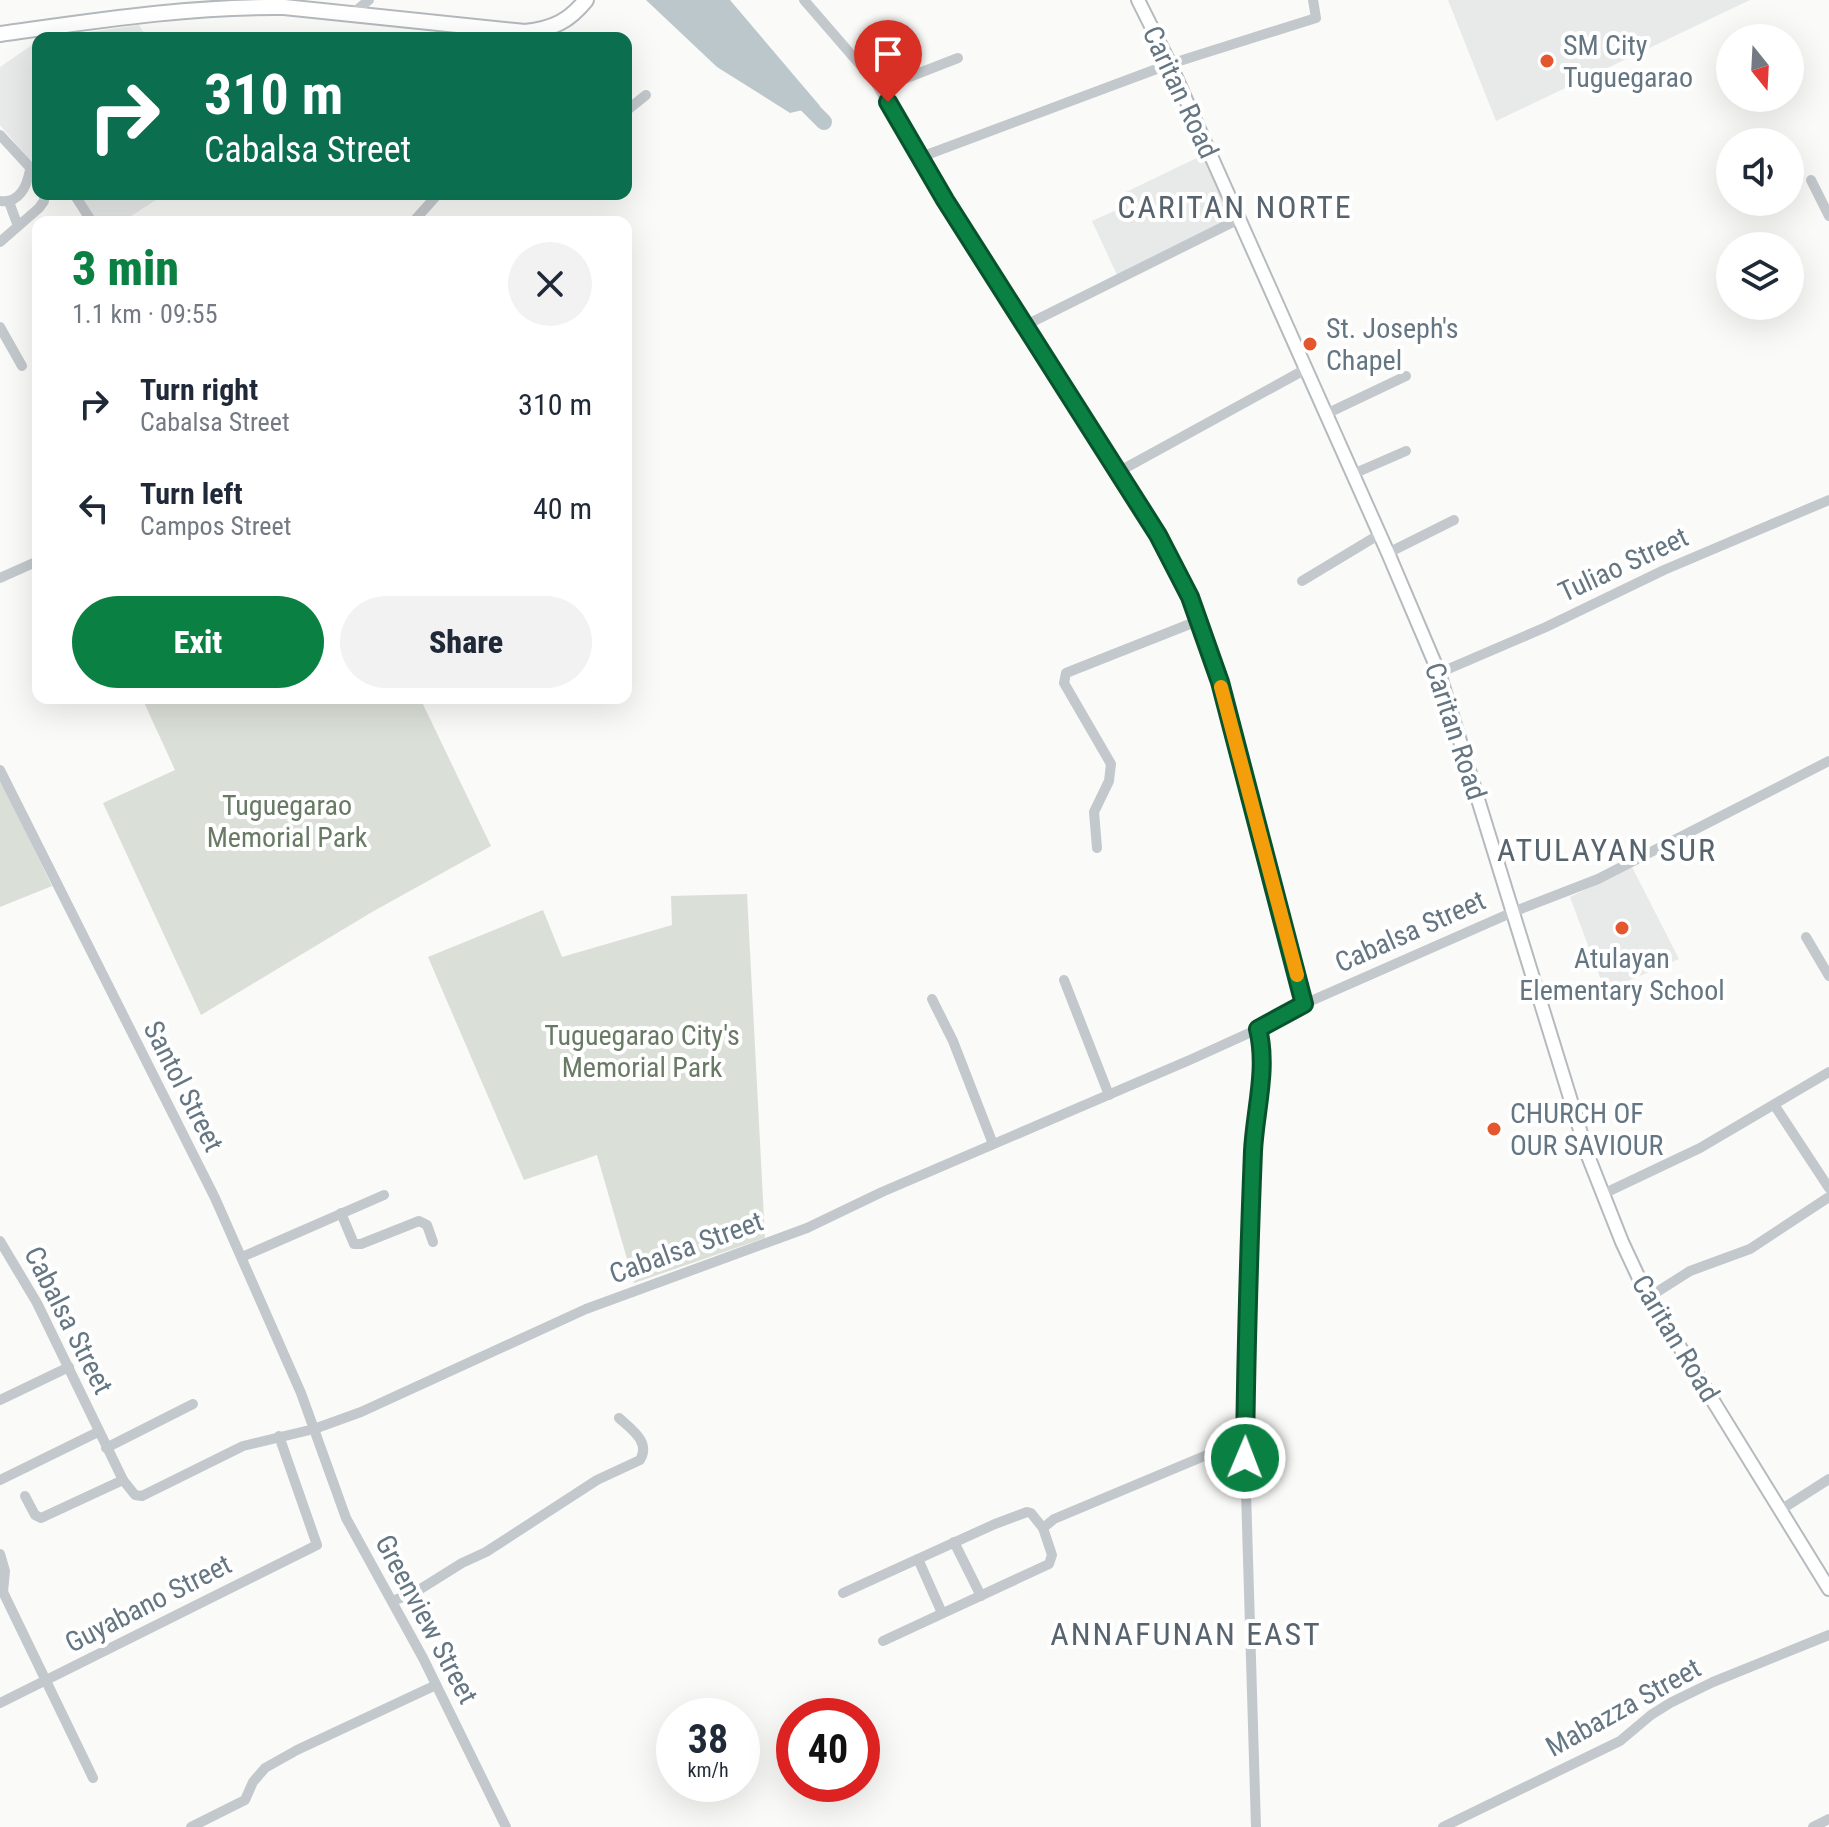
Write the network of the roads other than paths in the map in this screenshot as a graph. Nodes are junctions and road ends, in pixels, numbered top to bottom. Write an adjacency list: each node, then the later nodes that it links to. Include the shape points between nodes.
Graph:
1 (369, 0): 6 (street)
2 (586, 0): 6 (highway, via 559,25 525,32)
3 (804, 0): 10 (street)
4 (1138, 0): 9 (main road, Caritan Road)
5 (1313, 0): 9 (street, via 1316,18)
6 (352, 14): 7 (highway, via 250,7)
7 (0, 34)
8 (958, 58): 10 (street, via 904,79)
9 (1170, 64): 14 (street); 23 (main road, Caritan Road)
10 (875, 82): 14 (street)
11 (646, 95): 12 (street)
12 (632, 106)
13 (0, 135): 15 (street)
14 (921, 157): 26 (street)
15 (32, 171)
16 (32, 176): 20 (street)
17 (1811, 180): 22 (street)
18 (44, 200): 24 (street)
19 (433, 200): 21 (street)
20 (5, 202): 24 (street)
21 (418, 216)
22 (1829, 216)
23 (1239, 219): 26 (street); 29 (main road, Caritan Road)
24 (18, 226): 25 (street)
25 (0, 242)
26 (1026, 325): 33 (street)
27 (0, 327): 28 (street)
28 (22, 366)
29 (1306, 369): 31 (main road, Caritan Road); 33 (street)
30 (1406, 376): 31 (street)
31 (1326, 414): 34 (main road, Caritan Road)
32 (1406, 451): 34 (street)
33 (1118, 472): 42 (street, via 1172,560)
34 (1353, 474): 37 (main road, Caritan Road)
35 (1829, 500): 43 (street, Tuliao Street)
36 (1454, 520): 38 (street)
37 (1380, 534): 38 (main road, Caritan Road); 41 (street)
38 (1388, 553): 43 (main road, Caritan Road)
39 (32, 564): 40 (street)
40 (0, 578)
41 (1302, 581)
42 (1200, 620): 46 (street, via 1066,673 1064,683 1111,764 1094,812); 52 (street)
43 (1439, 673): 47 (main road, Caritan Road)
44 (1829, 761): 47 (street, Cabalsa Street, via 1598,879)
45 (0, 770): 65 (street, Santol Street)
46 (1097, 848)
47 (1513, 912): 52 (street, Cabalsa Street); 59 (main road, Caritan Road)
48 (1806, 937): 49 (street)
49 (1829, 976)
50 (1064, 980): 55 (street)
51 (932, 999): 57 (street)
52 (1304, 1004): 53 (street, Cabalsa Street)
53 (1258, 1029): 55 (street, Cabalsa Street); 74 (street, via 1263,1057 1255,1117)
54 (1829, 1072): 56 (street)
55 (1109, 1095): 57 (street, Cabalsa Street)
56 (1775, 1106): 58 (street); 59 (street)
57 (993, 1144): 71 (street, Cabalsa Street, via 807,1228 586,1309 390,1400)
58 (1829, 1188)
59 (1603, 1194): 66 (main road, Caritan Road)
60 (384, 1195): 62 (street)
61 (1829, 1197): 66 (street, via 1750,1249 1690,1271)
62 (341, 1213): 64 (street, via 354,1244 419,1221 427,1225); 65 (street)
63 (0, 1241): 67 (street, Cabalsa Street)
64 (433, 1242)
65 (242, 1257): 71 (street, Santol Street)
66 (1649, 1297): 80 (main road, Caritan Road)
67 (69, 1367): 68 (street); 72 (street, Cabalsa Street)
68 (0, 1400)
69 (193, 1404): 75 (street)
70 (619, 1418): 88 (street, via 642,1443 640,1460)
71 (314, 1429): 73 (street, Cabalsa Street); 88 (street, Greenview Street, via 340,1505)
72 (98, 1432): 75 (street, Cabalsa Street); 77 (street)
73 (279, 1436): 78 (street, Cabalsa Street, via 223,1454 142,1496); 92 (street, Guyabano Street, via 317,1545)
74 (1245, 1439): 81 (street); 99 (street)
75 (106, 1448): 78 (street, Cabalsa Street)
76 (1829, 1479): 80 (street)
77 (0, 1480)
78 (123, 1480): 79 (street, via 41,1518)
79 (25, 1496)
80 (1782, 1509): 85 (main road, Caritan Road)
81 (1043, 1528): 82 (street, via 1028,1512); 87 (street, via 1051,1562)
82 (954, 1542): 84 (street); 87 (street)
83 (0, 1554): 92 (street, via 3,1592)
84 (918, 1559): 86 (street); 89 (street)
85 (1829, 1589)
86 (843, 1593)
87 (981, 1596): 89 (street)
88 (392, 1601): 93 (street, Greenview Street)
89 (942, 1613): 91 (street)
90 (1829, 1635): 100 (street, Mabazza Street, via 1680,1698 1620,1741)
91 (883, 1641)
92 (45, 1681): 94 (street, Guyabano Street); 95 (street)
93 (436, 1685): 97 (street, via 265,1768 245,1800); 98 (street, Greenview Street)
94 (0, 1703)
95 (93, 1778)
96 (1829, 1819): 101 (street)
97 (191, 1827)
98 (506, 1827)
99 (1256, 1827)
100 (1443, 1827)
101 (1813, 1827)

